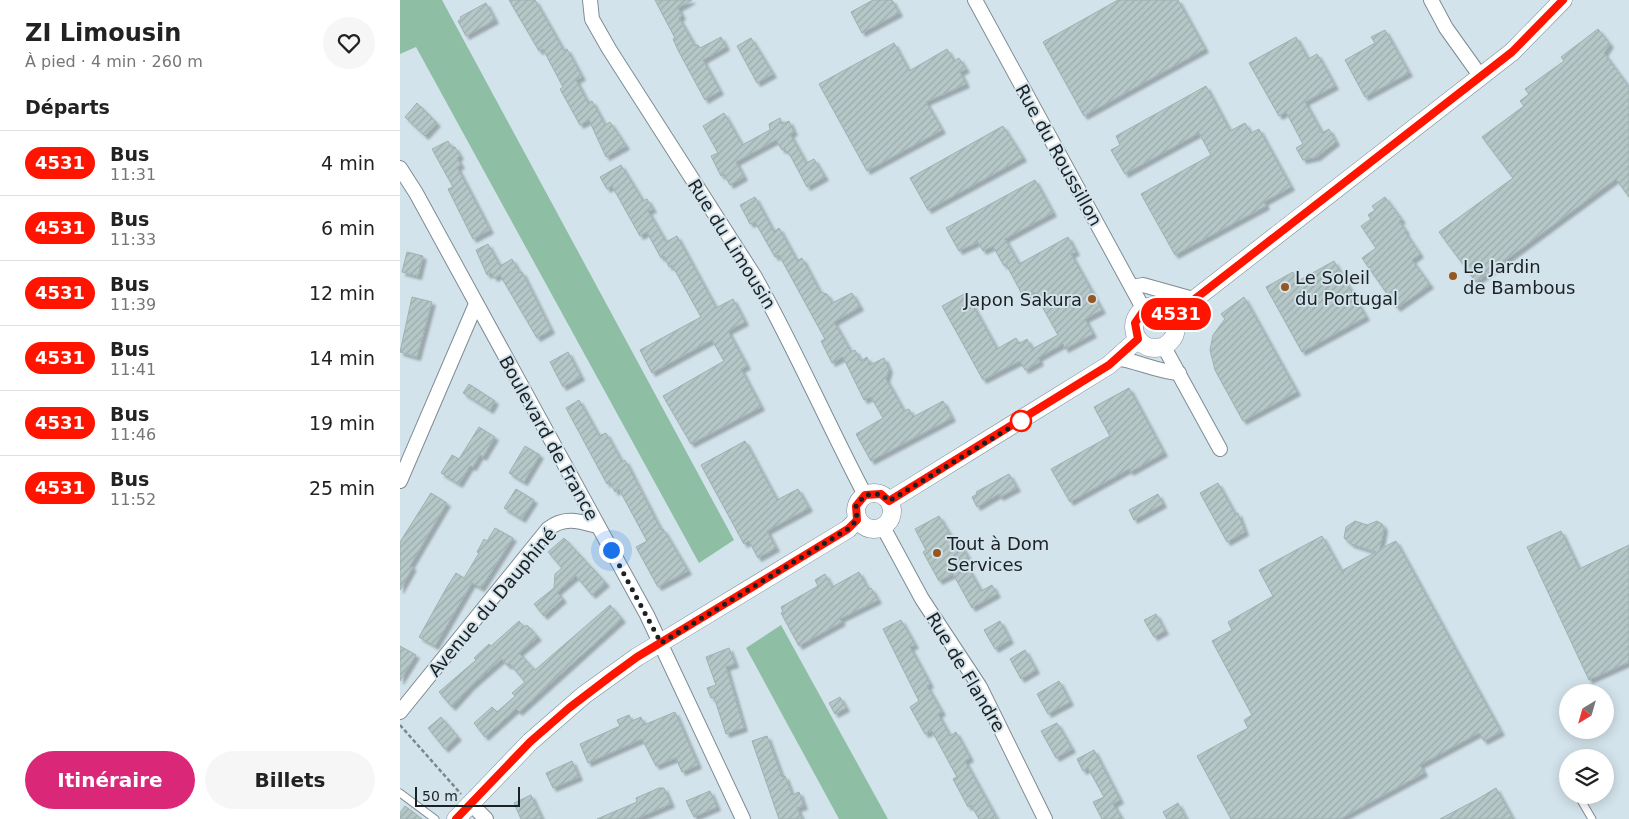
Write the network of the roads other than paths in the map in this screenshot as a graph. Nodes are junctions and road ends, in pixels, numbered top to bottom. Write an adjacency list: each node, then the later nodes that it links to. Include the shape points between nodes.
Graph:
1 (590, 0): 18 (street, Rue du Limousin, via 592,19 609,49 771,306)
2 (975, 0): 7 (street, Rue du Roussillon)
3 (1431, 0): 5 (street)
4 (1563, 0): 5 (street, via 1512,52)
5 (1481, 77): 8 (street)
6 (400, 168): 9 (street, Boulevard de France)
7 (1132, 288): 8 (street, via 1143,285); 10 (street, Rue du Roussillon)
8 (1193, 299): 11 (street)
9 (476, 304): 17 (street); 21 (street, Boulevard de France)
10 (1144, 310): 11 (street, via 1160,307); 12 (street, via 1135,323)
11 (1173, 316): 13 (street, via 1176,333)
12 (1138, 339): 13 (street, via 1150,348); 14 (street)
13 (1164, 347): 15 (street)
14 (1116, 358): 15 (street); 19 (street, via 1051,402)
15 (1178, 373): 16 (street)
16 (1220, 449)
17 (400, 481)
18 (865, 495): 19 (street, via 881,494); 20 (street, via 856,506)
19 (889, 501): 22 (street, via 891,518)
20 (857, 520): 22 (street, via 866,528 878,530); 23 (street, via 848,529)
21 (597, 526): 23 (street, Boulevard de France); 24 (street, Avenue du Dauphiné, via 575,520 564,521 548,529)
22 (883, 527): 32 (street, Rue de Flandre, via 922,599 980,688)
23 (661, 643): 26 (street, via 569,708 530,742); 31 (street, Boulevard de France)
24 (400, 712)
25 (400, 793): 28 (lane)
26 (471, 804): 29 (street); 30 (street)
27 (1583, 804): 33 (lane)
28 (435, 819)
29 (456, 819)
30 (486, 819)
31 (743, 819)
32 (1045, 819)
33 (1592, 819)

